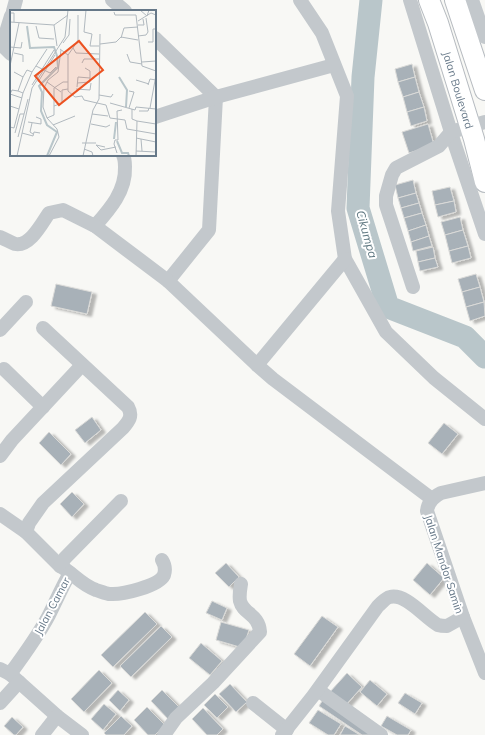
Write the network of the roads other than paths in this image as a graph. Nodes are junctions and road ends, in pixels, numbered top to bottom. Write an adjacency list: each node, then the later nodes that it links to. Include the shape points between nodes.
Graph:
1 (16, 0): 8 (street)
2 (112, 0): 9 (street)
3 (300, 0): 14 (street, via 322,33)
4 (410, 0): 18 (street)
5 (429, 0): 18 (main road, Jalan Boulevard, via 438,22)
6 (455, 0): 15 (main road)
7 (472, 0): 11 (street)
8 (12, 10)
9 (124, 10)
10 (10, 19): 13 (street, via 4,47)
11 (485, 37)
12 (156, 39): 16 (street)
13 (10, 53)
14 (334, 65): 16 (street); 24 (street, via 347,96 338,211)
15 (485, 90)
16 (216, 97): 17 (street); 25 (street, via 209,230)
17 (156, 116)
18 (470, 133): 20 (main road, Jalan Boulevard); 22 (street); 26 (street, via 396,168 392,175 386,205)
19 (124, 156): 21 (street, via 125,178 118,198)
20 (485, 182)
21 (95, 226): 23 (street, via 63,210 49,213 25,243 16,244); 25 (street)
22 (485, 234)
23 (0, 237)
24 (345, 259): 31 (street); 34 (street, via 386,332 434,378)
25 (168, 281): 31 (street)
26 (413, 287)
27 (26, 302): 29 (street)
28 (43, 328): 30 (street)
29 (0, 330)
30 (82, 365): 33 (street); 40 (street, via 128,407 131,417 123,428 43,503)
31 (257, 365): 37 (street)
32 (4, 369): 33 (street)
33 (43, 407): 35 (street)
34 (485, 419)
35 (0, 456)
36 (485, 483): 37 (street, Jalan Mandor Samin, via 441,492)
37 (432, 499): 44 (street, Jalan Mandor Samin, via 427,511)
38 (120, 501): 42 (street, via 65,558)
39 (0, 514): 40 (street, Jalan Camar)
40 (26, 532): 42 (street, Jalan Camar)
41 (162, 560): 42 (street, via 166,568 158,581 125,593 110,594 93,589)
42 (65, 569): 46 (street, Jalan Camar, via 59,592 49,614)
43 (241, 584): 54 (street, via 240,602 256,620 260,632 213,683 176,718)
44 (463, 617): 45 (street); 47 (street, Jalan Mandor Samin, via 447,626 439,625 415,606 391,596 378,606)
45 (485, 674)
46 (10, 675): 48 (street, Jalan Camar); 50 (street)
47 (318, 690): 51 (street, Jalan Mandor Samin); 55 (street)
48 (0, 703)
49 (253, 703): 51 (street)
50 (57, 716): 52 (street); 53 (street)
51 (284, 732)
52 (42, 735)
53 (82, 735)
54 (164, 735)
55 (381, 735)

